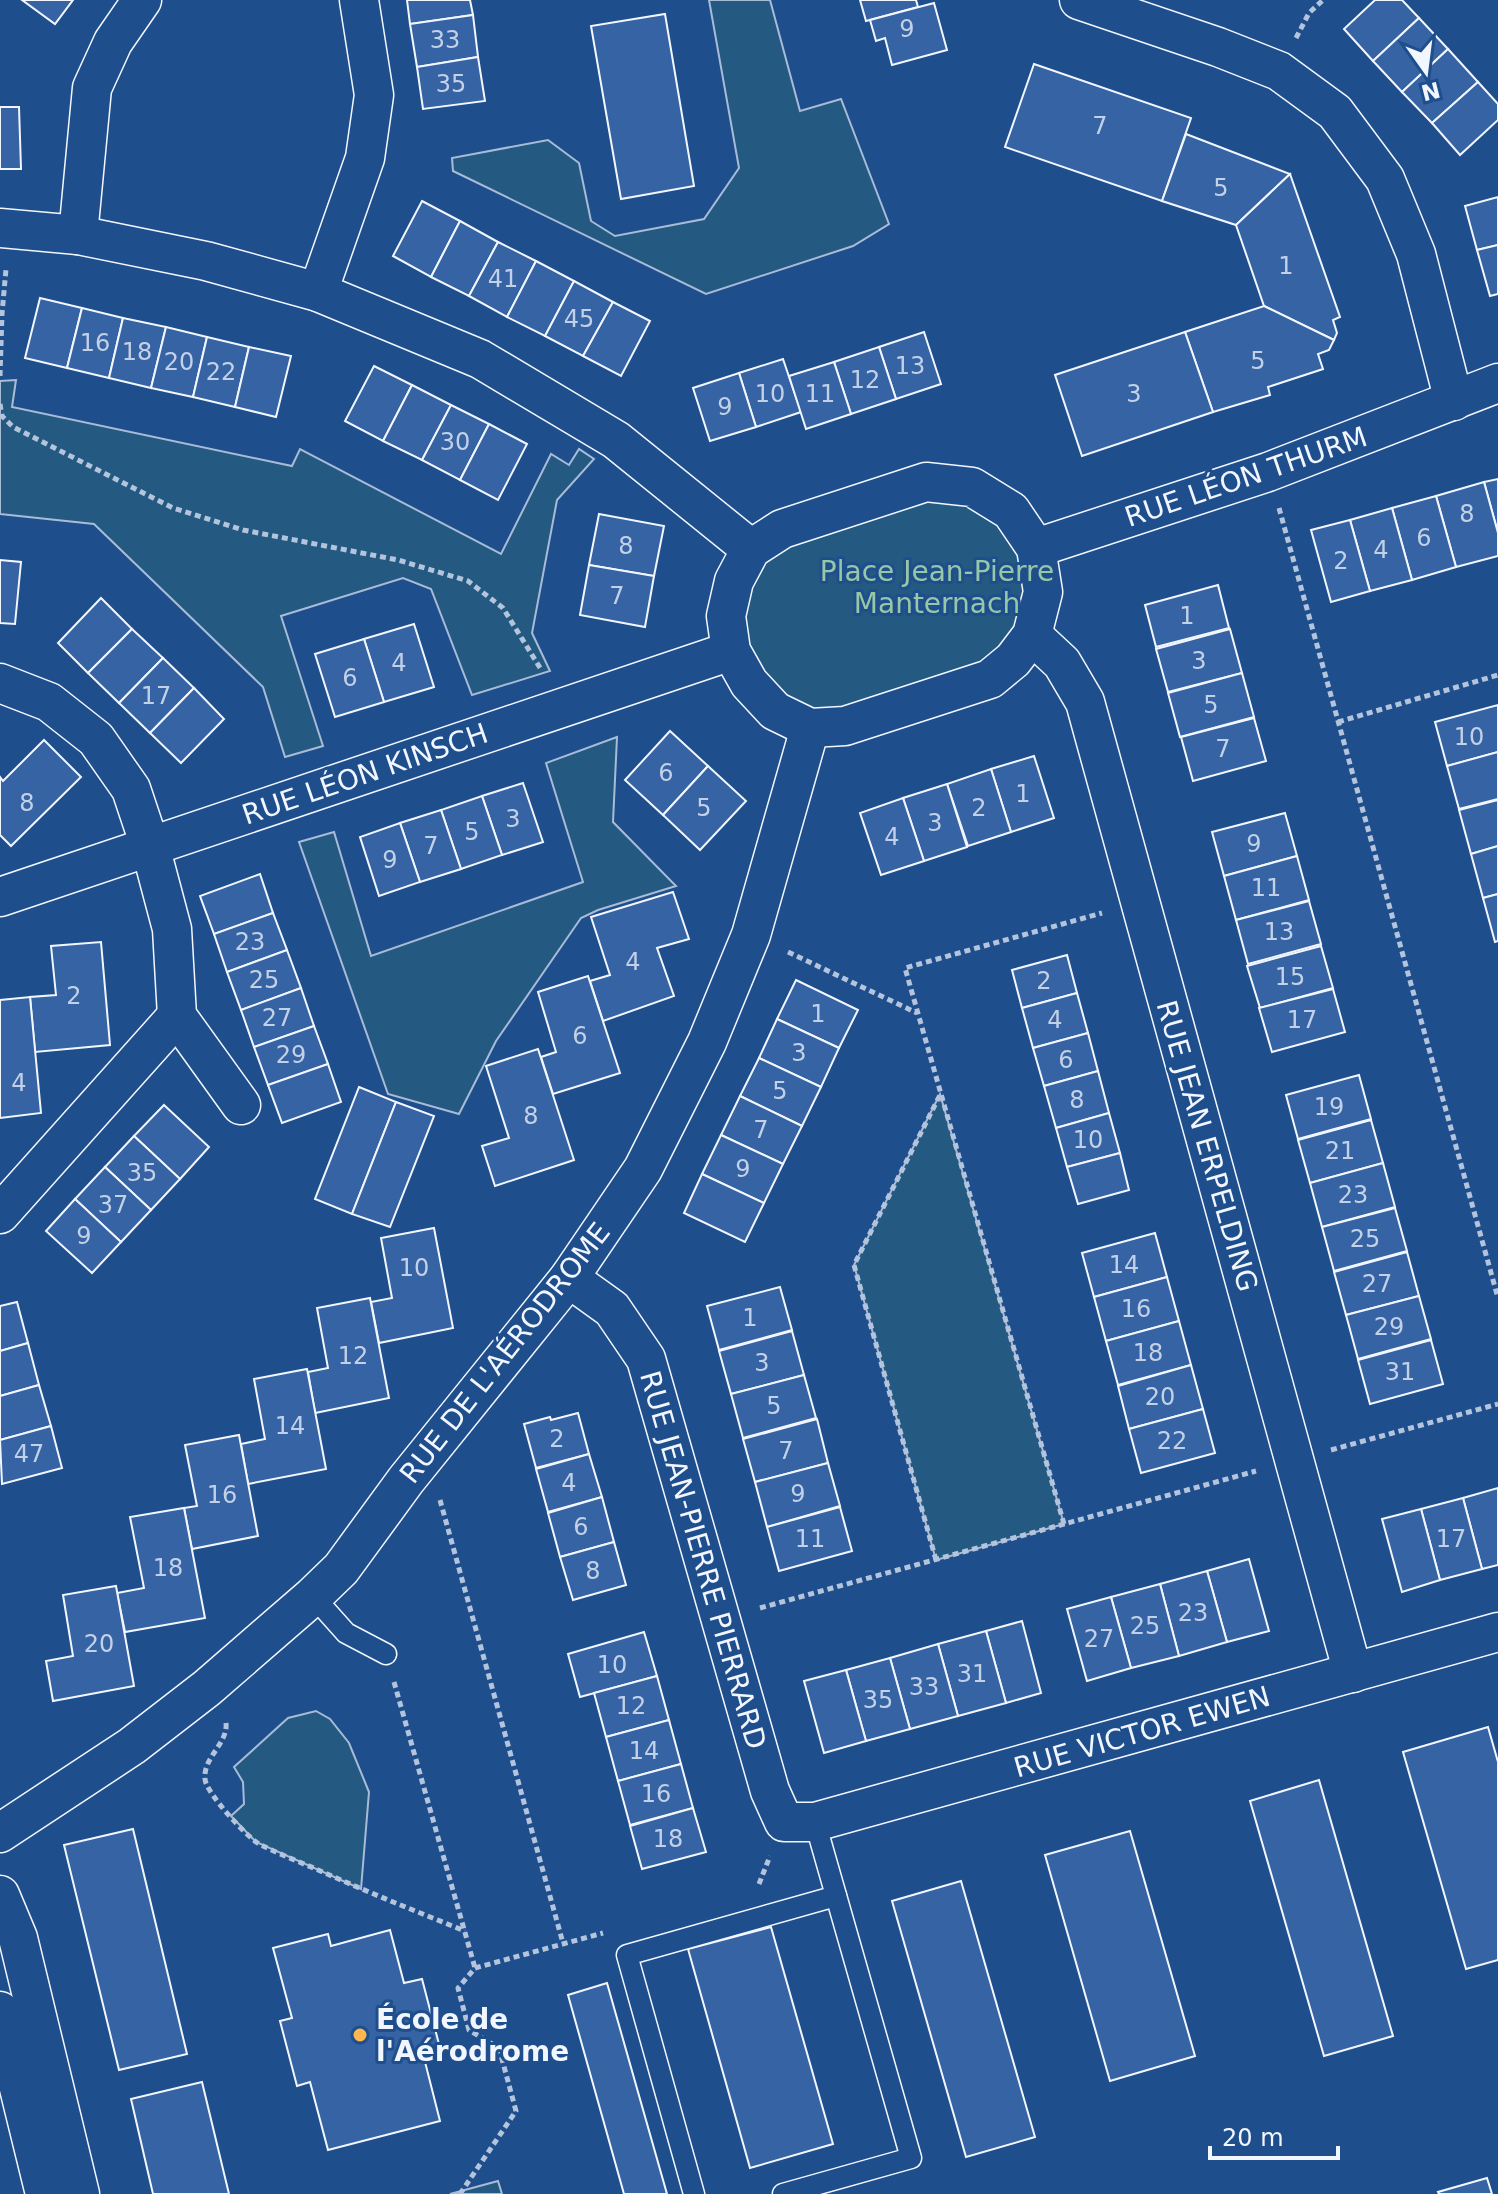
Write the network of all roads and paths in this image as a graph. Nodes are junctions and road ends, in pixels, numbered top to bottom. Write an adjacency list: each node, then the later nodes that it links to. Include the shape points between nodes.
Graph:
1 (142, 0): 5 (street, via 113,42 92,88)
2 (359, 0): 6 (street, via 374,95 365,158)
3 (1079, 0): 9 (street, via 1279,71 1335,112 1385,179 1416,254)
4 (5, 229): 5 (street); 7 (path)
5 (78, 235): 6 (street, via 206,261)
6 (318, 292): 13 (street, via 480,359 616,440)
7 (0, 376)
8 (1498, 383): 9 (street, RUE LÉON THURM)
9 (1454, 401): 11 (street, RUE LÉON THURM)
10 (0, 404): 18 (path, via 2,416 13,427 173,508 243,530 398,560 468,581 503,608 538,662)
11 (1268, 472): 12 (street, RUE LÉON THURM); 19 (path)
12 (1036, 548): 13 (street, via 1011,511 972,487 926,482 782,529); 14 (street, via 1043,592)
13 (751, 549): 15 (street, via 734,581 726,616)
14 (1032, 635): 20 (street, via 990,679 845,726); 23 (street, RUE JEAN ERPELDING, via 1062,663 1085,702)
15 (731, 651): 18 (street, RUE LÉON KINSCH); 20 (street, via 749,683 775,711)
16 (1498, 675): 19 (path)
17 (0, 683): 21 (street, via 49,702 96,739 131,789)
18 (558, 709): 21 (street, RUE LÉON KINSCH)
19 (1338, 722): 31 (path)
20 (810, 728): 24 (street, RUE DE L'AÉRODROME)
21 (150, 846): 22 (street, RUE LÉON KINSCH); 26 (street, via 172,929)
22 (0, 897)
23 (1139, 903): 25 (path, via 905,968); 34 (street, RUE JEAN ERPELDING)
24 (751, 935): 25 (path); 30 (street, RUE DE L'AÉRODROME, via 707,1042 643,1169)
25 (917, 1013): 27 (path)
26 (177, 1016): 28 (street); 29 (street)
27 (940, 1094): 35 (path); 36 (path, via 854,1265)
28 (241, 1105)
29 (0, 1214)
30 (569, 1278): 33 (street, RUE DE L'AÉRODROME); 38 (street, RUE JEAN-PIERRE PIERRARD, via 612,1309 646,1359)
31 (1498, 1298)
32 (1498, 1404): 34 (path)
33 (432, 1449): 37 (street, RUE DE L'AÉRODROME, via 341,1569); 50 (path, via 454,1467 437,1488)
34 (1294, 1460): 35 (path); 41 (street, RUE JEAN ERPELDING)
35 (1064, 1524): 36 (path)
36 (936, 1560): 38 (path)
37 (313, 1596): 40 (lane, via 346,1633); 42 (street, RUE DE L'AÉRODROME)
38 (721, 1619): 43 (street, RUE JEAN-PIERRE PIERRARD, via 770,1791)
39 (1498, 1632): 41 (street, RUE VICTOR EWEN)
40 (386, 1654): 48 (path)
41 (1353, 1673): 43 (street, RUE VICTOR EWEN)
42 (207, 1688): 44 (street, RUE DE L'AÉRODROME, via 132,1746); 48 (path, via 224,1711 227,1728 204,1780 209,1793 256,1842)
43 (800, 1822): 45 (path); 47 (lane)
44 (0, 1833)
45 (756, 1891)
46 (0, 1895): 54 (street, via 18,1938)
47 (836, 1896): 56 (lane, via 627,1955); 57 (lane, via 911,2158)
48 (465, 1931): 51 (path)
49 (608, 1931): 50 (path)
50 (563, 1943): 51 (path)
51 (475, 1968): 55 (path, via 458,1988 469,2030 499,2048 516,2111)
52 (0, 2011): 53 (street)
53 (45, 2194)
54 (80, 2194)
55 (460, 2194)
56 (694, 2194)
57 (783, 2194)

